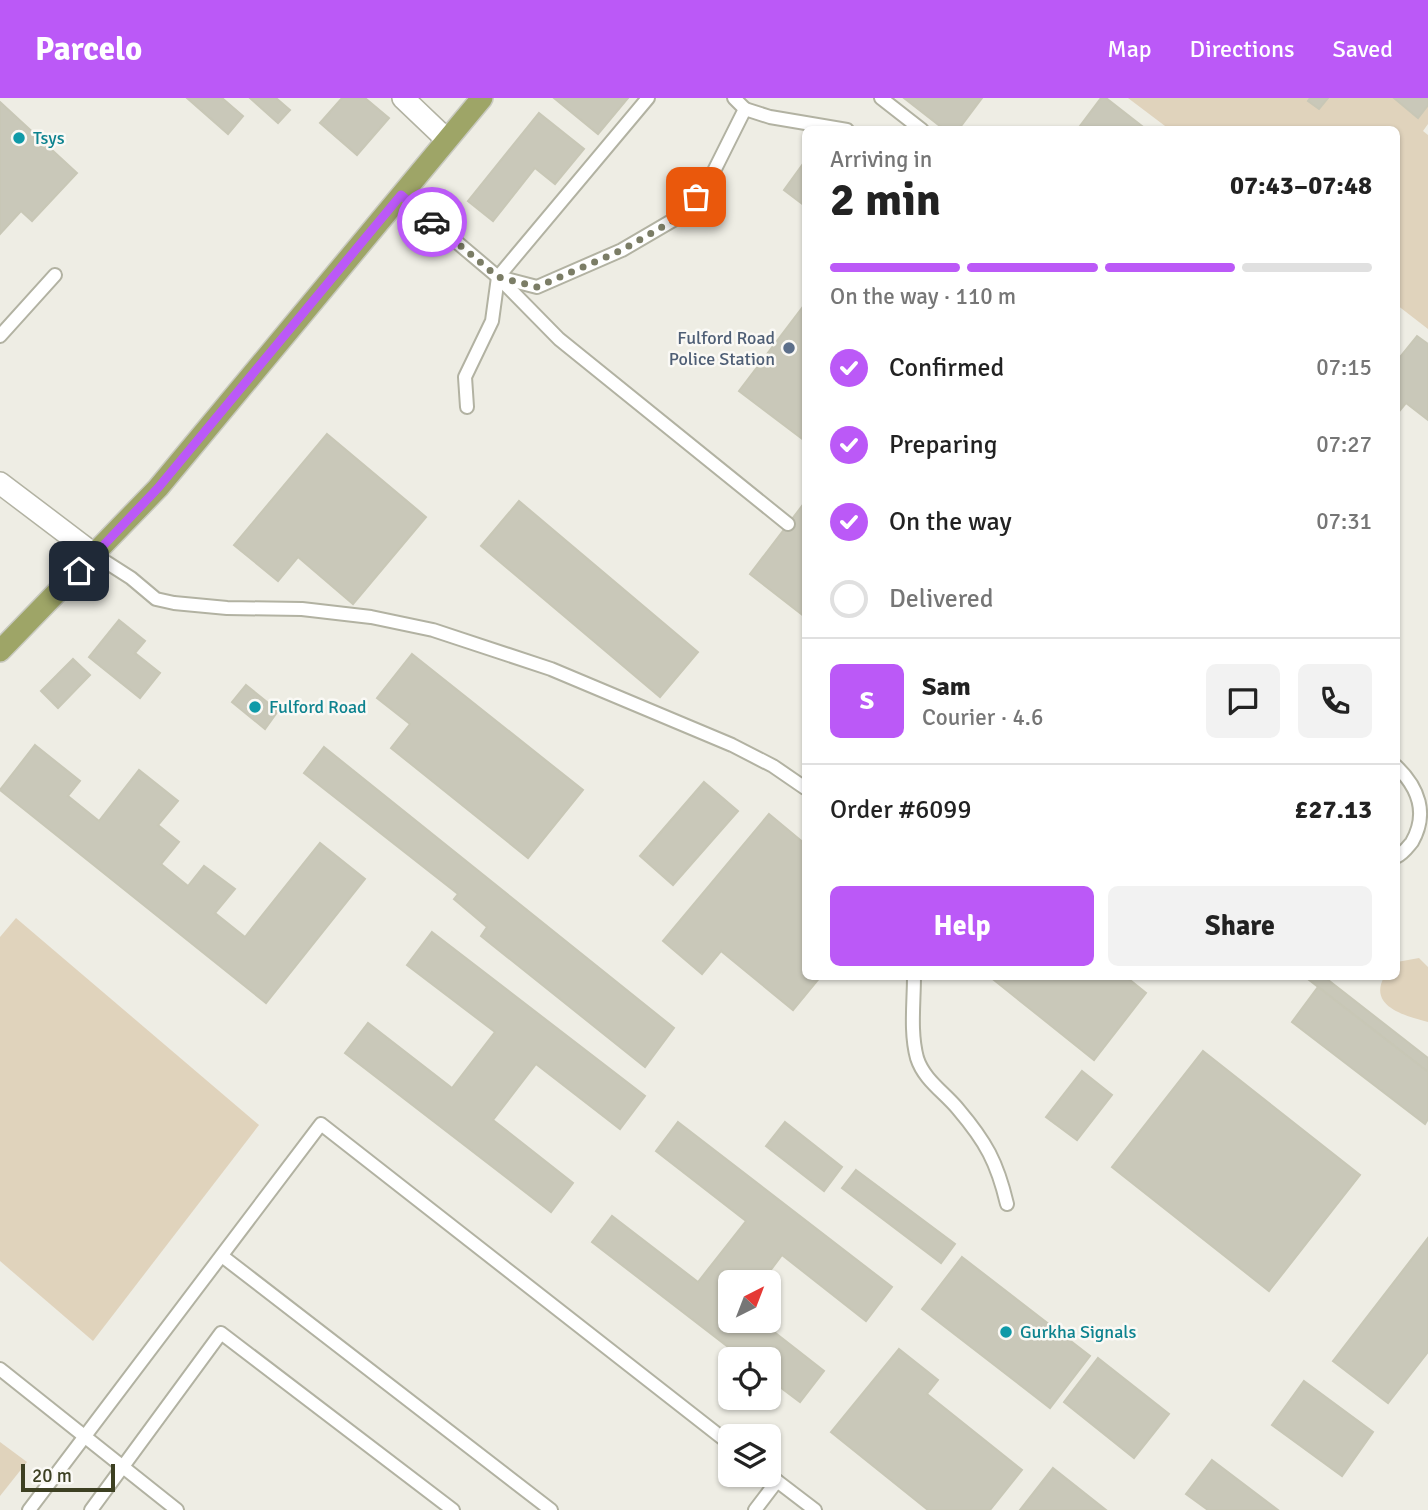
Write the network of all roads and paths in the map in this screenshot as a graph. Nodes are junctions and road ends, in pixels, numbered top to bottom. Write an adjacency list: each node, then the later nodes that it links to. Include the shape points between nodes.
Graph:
1 (403, 98): 9 (street)
2 (482, 98): 9 (main road)
3 (648, 98): 12 (lane)
4 (734, 98): 6 (lane)
5 (881, 98): 8 (lane)
6 (745, 109): 7 (lane); 12 (lane, via 714,171 676,219 622,250 537,287)
7 (823, 126)
8 (917, 126)
9 (446, 139): 10 (main road)
10 (401, 195): 12 (lane); 17 (main road, via 158,488)
11 (55, 275): 13 (lane)
12 (498, 277): 14 (lane, via 492,321 465,377); 16 (lane, via 559,340)
13 (0, 337)
14 (467, 407)
15 (0, 483): 17 (street)
16 (788, 524)
17 (95, 555): 18 (main road); 20 (lane, via 156,599 174,603 302,609 433,629 551,669 732,745)
18 (0, 651)
19 (1400, 770): 21 (lane, via 1414,783 1423,803 1422,827)
20 (802, 786)
21 (1400, 855)
22 (914, 980): 23 (lane, via 918,1061 998,1166)
23 (1007, 1204)
24 (222, 1256): 26 (lane, via 321,1124); 27 (lane); 35 (lane)
25 (0, 1369): 27 (lane)
26 (718, 1435)
27 (85, 1437): 28 (lane); 31 (lane)
28 (123, 1467): 32 (lane); 33 (lane); 34 (lane, via 221,1333)
29 (781, 1483): 37 (lane)
30 (768, 1487): 36 (lane)
31 (29, 1510)
32 (91, 1510)
33 (177, 1510)
34 (453, 1510)
35 (551, 1510)
36 (755, 1510)
37 (816, 1510)

